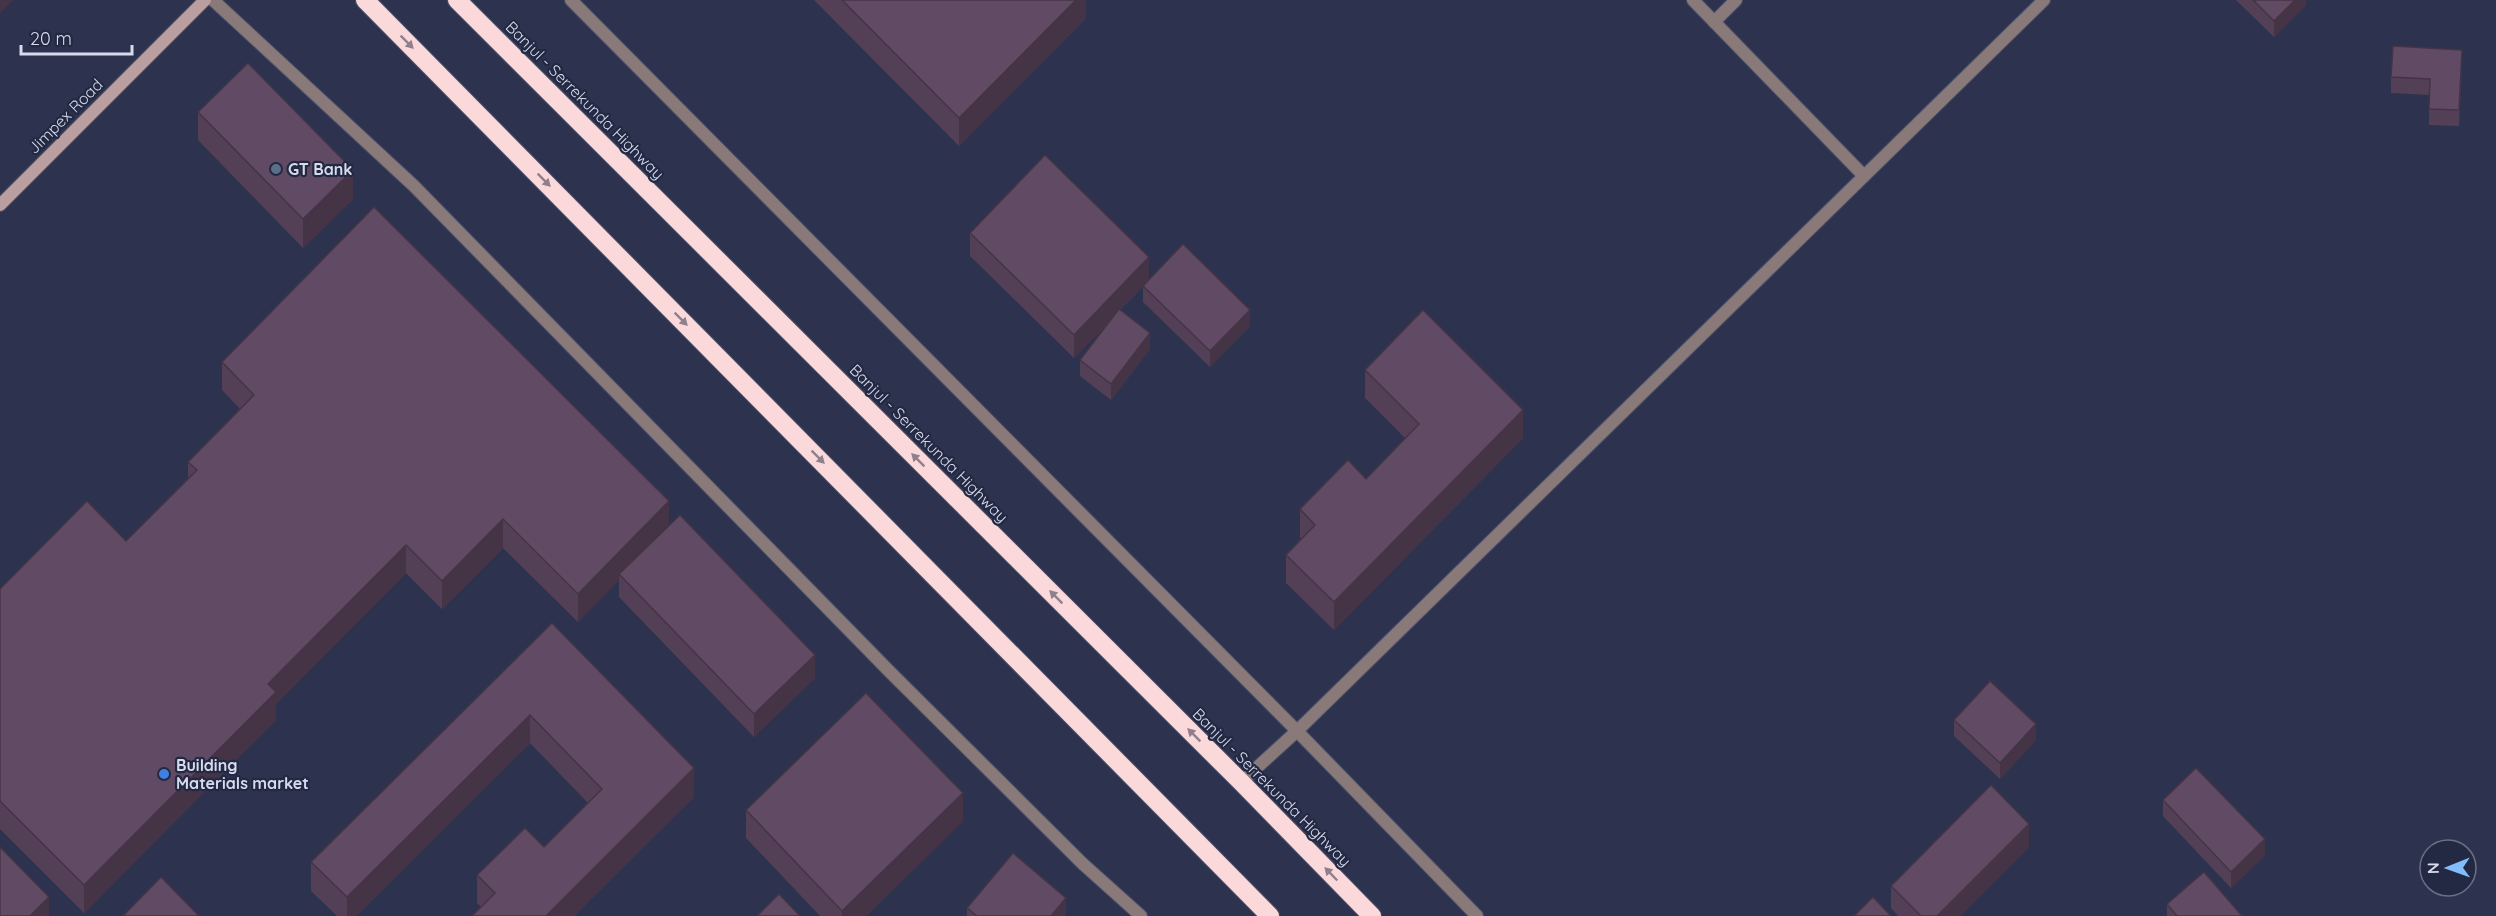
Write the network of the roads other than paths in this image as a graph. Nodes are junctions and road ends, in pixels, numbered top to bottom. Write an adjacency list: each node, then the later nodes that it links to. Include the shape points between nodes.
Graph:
1 (205, 0): 11 (street, Jimpex Road)
2 (213, 0): 14 (street, via 414,186 890,672 1083,864)
3 (365, 0): 15 (highway, one-way to 15)
4 (457, 0): 13 (highway, Banjul - Serrekunda Highway, one-way to 4)
5 (571, 0): 12 (street)
6 (1693, 0): 9 (street)
7 (1736, 0): 9 (street)
8 (2044, 0): 10 (street)
9 (1714, 22): 10 (street)
10 (1864, 176): 12 (street)
11 (0, 205)
12 (1298, 731): 13 (street); 17 (street)
13 (1241, 782): 16 (highway, Banjul - Serrekunda Highway, one-way to 13)
14 (1141, 916)
15 (1270, 916)
16 (1371, 916)
17 (1477, 916)

